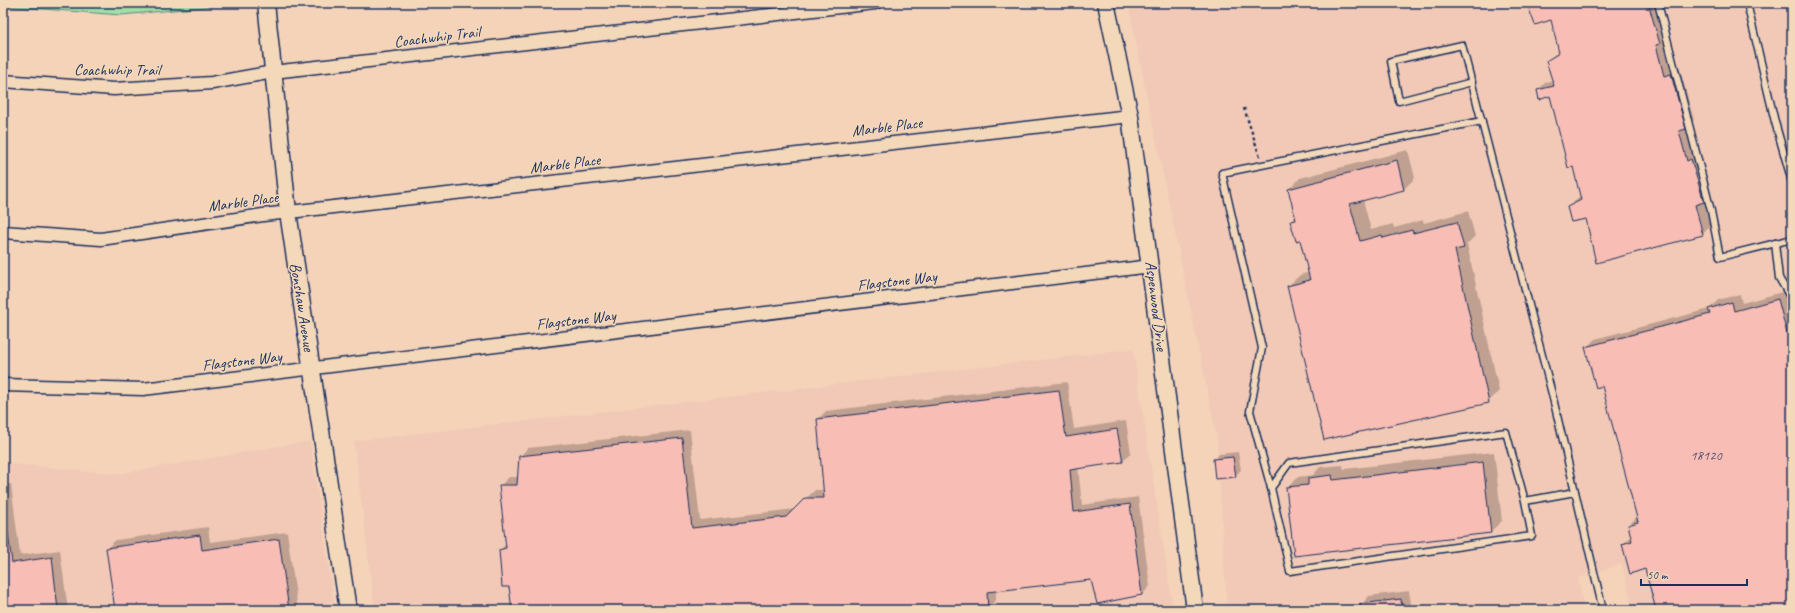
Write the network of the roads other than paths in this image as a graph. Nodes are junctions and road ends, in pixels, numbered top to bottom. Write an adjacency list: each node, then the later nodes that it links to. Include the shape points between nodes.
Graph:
1 (266, 3): 6 (street, Bonshaw Avenue)
2 (875, 3): 6 (street, Coachwhip Trail)
3 (1106, 3): 9 (street, Aspenwood Drive)
4 (1658, 3): 15 (lane, via 1711,211 1720,257)
5 (1747, 3): 11 (lane)
6 (273, 72): 7 (street, Coachwhip Trail, via 212,83 114,89); 12 (street, Bonshaw Avenue)
7 (3, 81)
8 (1472, 82): 8 (lane, via 1399,101 1391,61 1462,45); 10 (lane)
9 (1130, 116): 12 (street, Marble Place); 16 (street, Aspenwood Drive)
10 (1482, 121): 20 (lane, via 1222,173 1262,348 1250,411); 21 (lane)
11 (1792, 182)
12 (288, 212): 13 (street, Marble Place, via 101,239); 18 (street, Bonshaw Avenue)
13 (3, 232)
14 (1792, 239): 15 (lane)
15 (1775, 243): 17 (lane, via 1779,278)
16 (1151, 266): 18 (street, Flagstone Way); 24 (street, Aspenwood Drive)
17 (1792, 300)
18 (311, 369): 19 (street, Flagstone Way, via 143,389); 23 (street, Bonshaw Avenue)
19 (3, 385)
20 (1271, 488): 22 (lane, via 1289,463 1506,432); 22 (lane, via 1290,571 1532,536)
21 (1575, 492): 22 (lane); 25 (lane)
22 (1525, 501)
23 (348, 610)
24 (1195, 610)
25 (1603, 610)

